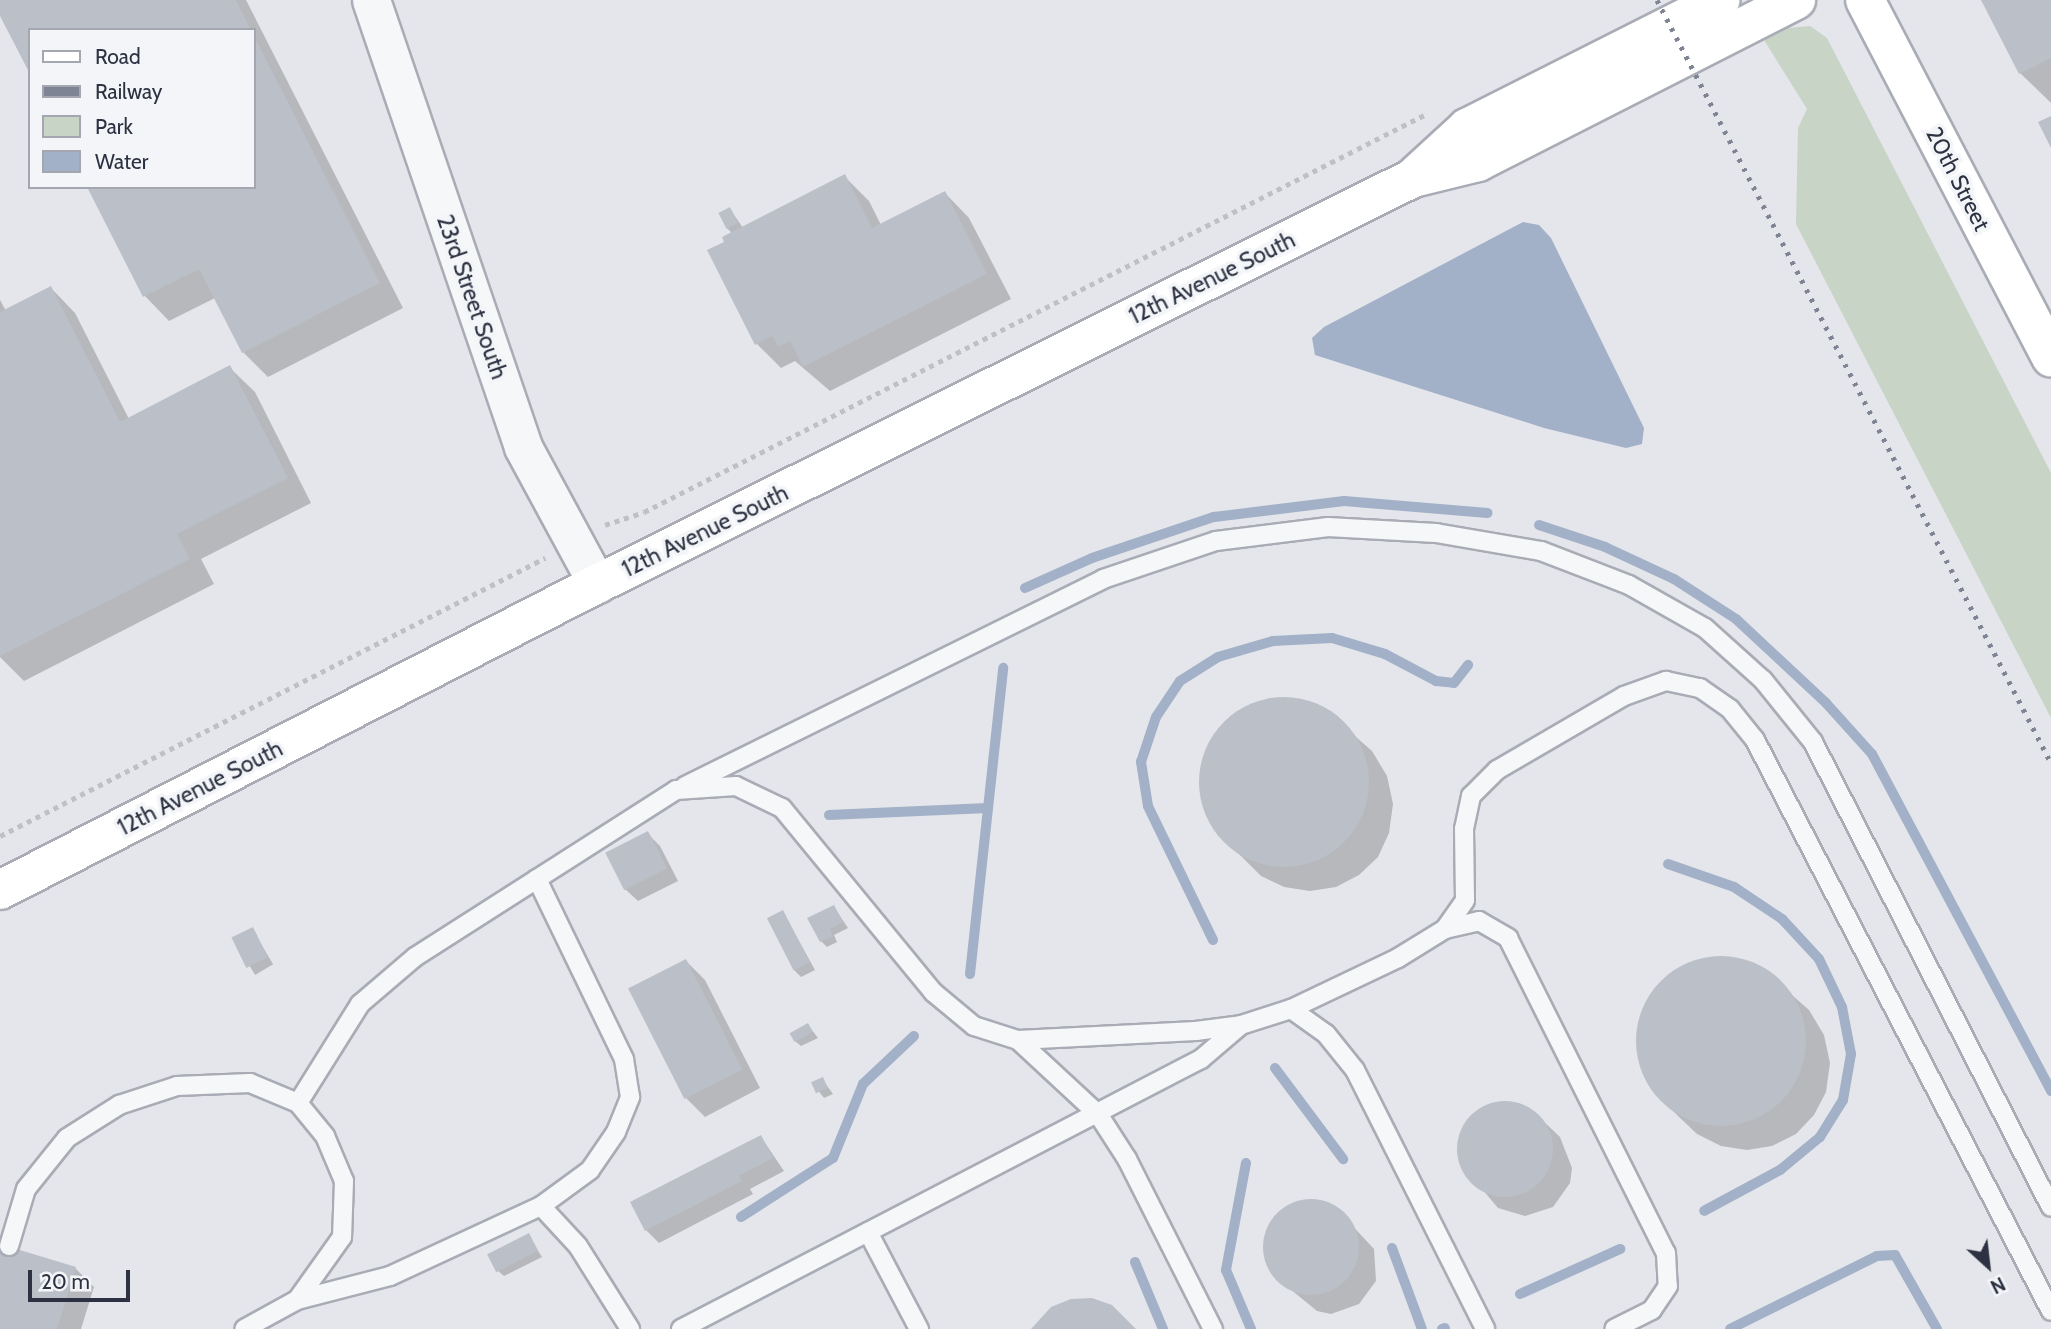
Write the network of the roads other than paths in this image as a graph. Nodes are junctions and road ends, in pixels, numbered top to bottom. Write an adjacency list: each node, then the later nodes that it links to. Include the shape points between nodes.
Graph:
1 (371, 0): 7 (street, 23rd Street South, via 523,447)
2 (1720, 0): 5 (street, 12th Avenue South, via 1467,128)
3 (1796, 0): 5 (street, 12th Avenue South, via 1478,162)
4 (1866, 0): 6 (street, 20th Street)
5 (1413, 178): 7 (street, 12th Avenue South)
6 (2051, 358)
7 (597, 584): 10 (street, 12th Avenue South)
8 (676, 790): 9 (lane); 14 (lane, via 736,786 782,808 933,992 974,1026); 18 (lane, via 1103,579 1216,541 1328,527 1436,533 1541,551 1629,585 1705,628 1763,680 1813,742)
9 (537, 879): 15 (lane, via 415,957 360,1004); 17 (lane, via 624,1059 630,1097 616,1132 590,1170)
10 (0, 890)
11 (1445, 929): 12 (lane, via 1352,982); 22 (lane, via 1465,900 1464,829 1471,796 1497,770 1624,696 1666,681 1700,688 1730,709 1779,779); 29 (lane, via 1479,921 1508,939 1666,1253 1668,1286 1652,1310)
12 (1291, 1009): 13 (lane); 28 (lane, via 1326,1034 1355,1070)
13 (1241, 1025): 14 (lane); 16 (lane, via 1201,1059)
14 (1018, 1040): 16 (lane)
15 (298, 1102): 20 (lane, via 250,1083 177,1086 120,1105 67,1138 26,1189); 21 (lane, via 325,1136 344,1181 342,1237)
16 (1098, 1114): 19 (lane); 27 (lane, via 1127,1159)
17 (541, 1206): 21 (lane, via 390,1276); 24 (lane, via 578,1246)
18 (2051, 1207)
19 (868, 1232): 25 (lane); 26 (lane)
20 (9, 1246)
21 (297, 1300): 23 (lane)
22 (2051, 1311)
23 (244, 1329)
24 (630, 1329)
25 (681, 1329)
26 (919, 1329)
27 (1213, 1329)
28 (1485, 1329)
29 (1614, 1329)

